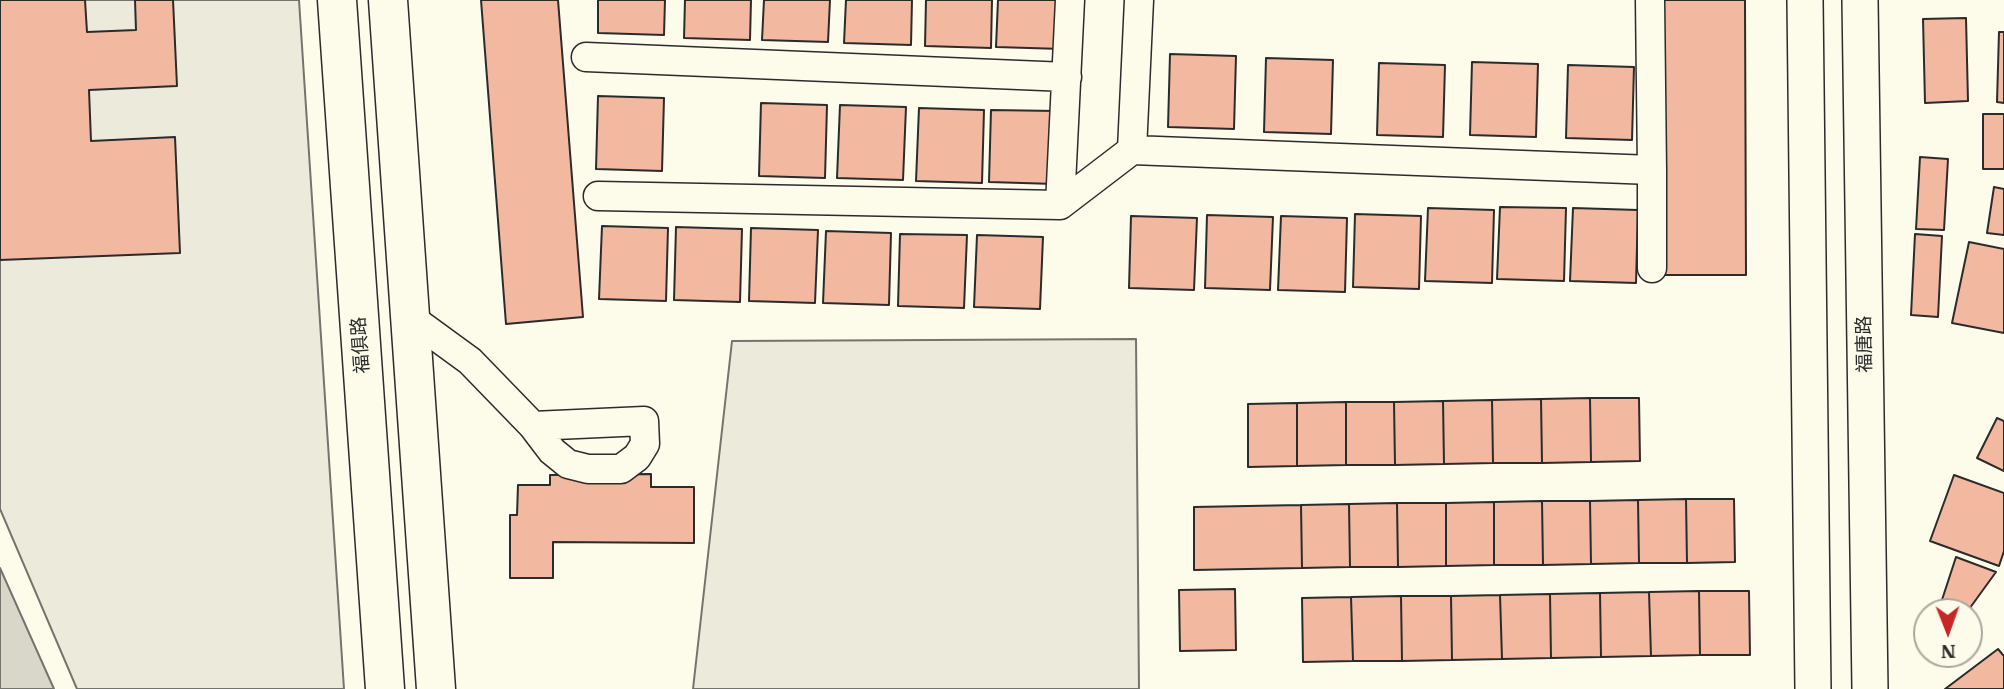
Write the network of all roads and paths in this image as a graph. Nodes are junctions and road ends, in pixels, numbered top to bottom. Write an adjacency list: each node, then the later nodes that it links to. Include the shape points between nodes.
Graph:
1 (337, 0): 17 (main road, 福俱路)
2 (388, 0): 15 (main road)
3 (1070, 0): 9 (street)
4 (1139, 0): 10 (street)
5 (1650, 0): 11 (street)
6 (1805, 0): 19 (street)
7 (1860, 0): 20 (street, 福唐路)
8 (586, 57): 9 (street)
9 (1067, 77): 13 (street)
10 (1132, 150): 11 (street); 13 (street)
11 (1651, 170): 14 (street)
12 (597, 196): 13 (street)
13 (1060, 205)
14 (1652, 268)
15 (411, 318): 16 (street, via 470,361); 18 (main road)
16 (533, 426)
17 (385, 689)
18 (436, 689)
19 (1813, 689)
20 (1871, 689)

